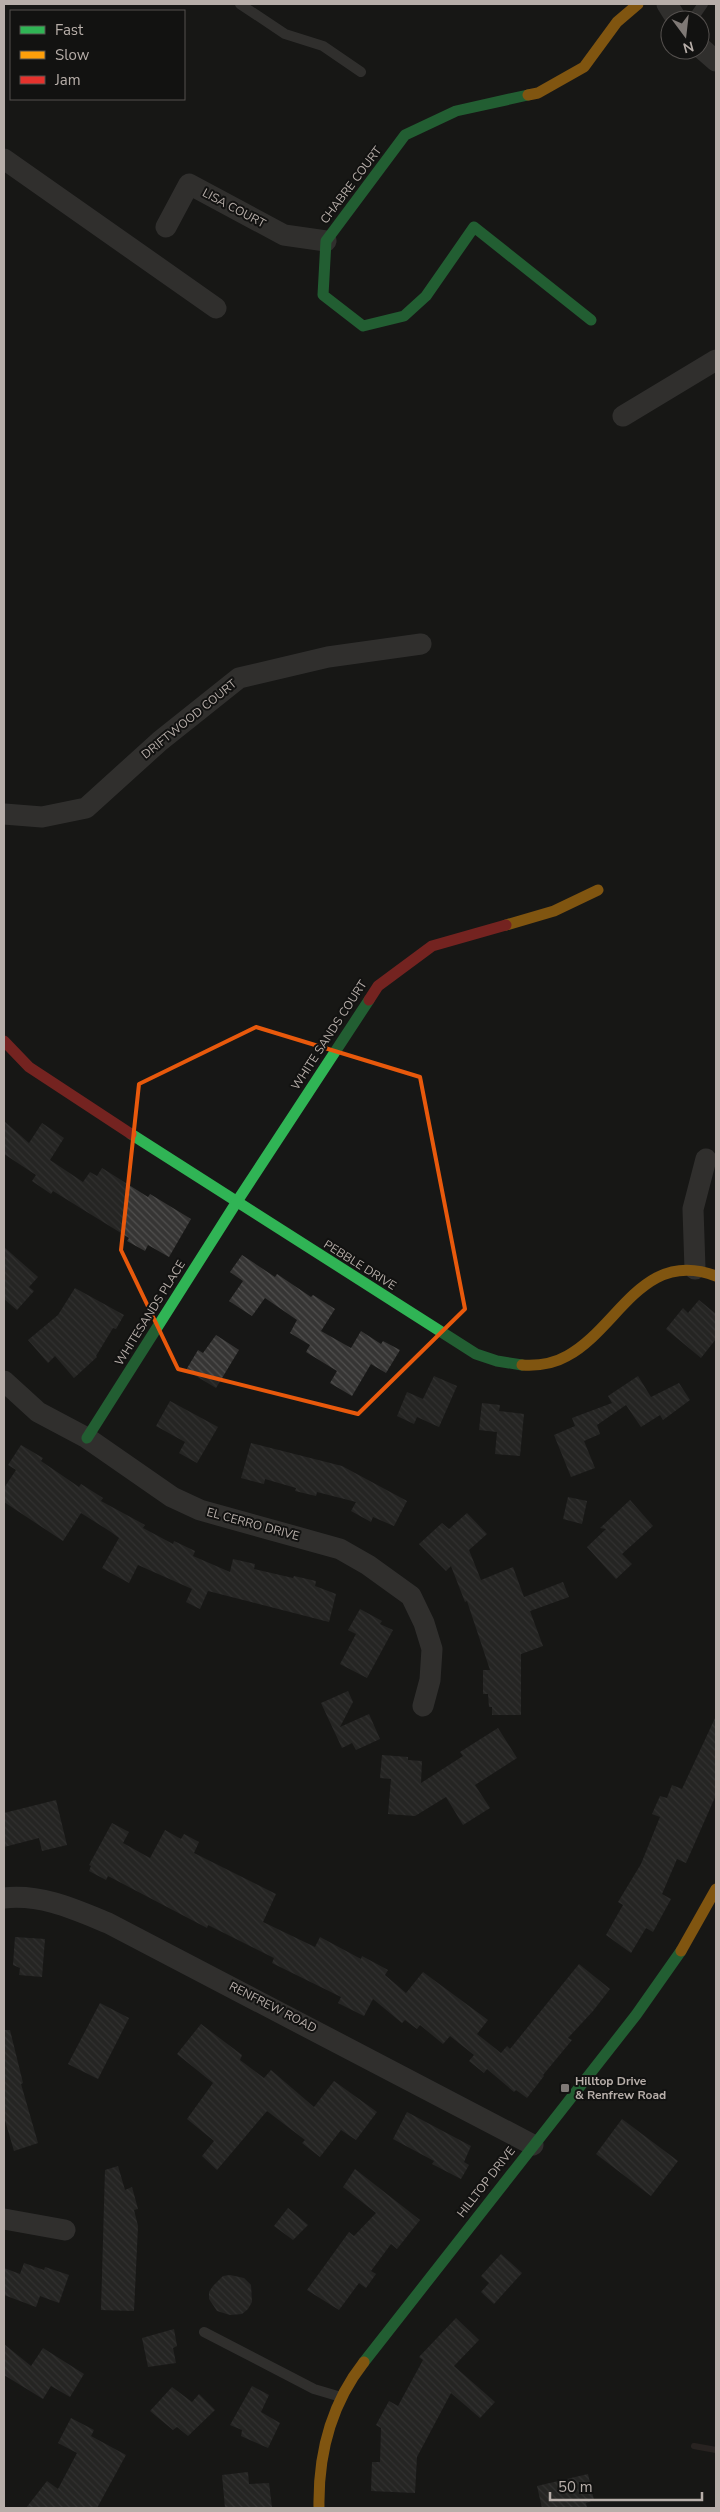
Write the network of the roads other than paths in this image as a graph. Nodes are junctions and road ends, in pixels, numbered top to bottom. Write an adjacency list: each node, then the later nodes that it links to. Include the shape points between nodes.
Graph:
1 (240, 4): 3 (lane, via 285,34 323,46)
2 (638, 4): 6 (street, CHABRE COURT, via 617,22 584,67 538,93 456,111 405,134)
3 (360, 72)
4 (4, 159): 7 (street)
5 (166, 226): 6 (street, LISA COURT, via 190,184 284,235)
6 (326, 242): 8 (street, CHABRE COURT, via 323,295 363,326 404,316 426,296 474,227)
7 (216, 308)
8 (591, 320)
9 (716, 360): 10 (street)
10 (623, 416)
11 (421, 644): 12 (street, DRIFTWOOD COURT, via 328,657 239,678 160,741 86,808 42,817)
12 (4, 814)
13 (598, 890): 16 (street, WHITE SANDS COURT, via 554,912 432,946 378,986)
14 (4, 1041): 16 (street, PEBBLE DRIVE, via 28,1067)
15 (706, 1159): 17 (street, via 693,1209)
16 (236, 1203): 17 (street, PEBBLE DRIVE, via 476,1354 517,1366 541,1365 562,1359 579,1348 630,1293 659,1276); 20 (street, WHITESANDS PLACE)
17 (695, 1269): 18 (street, PEBBLE DRIVE)
18 (716, 1276)
19 (4, 1381): 20 (street, EL CERRO DRIVE, via 38,1412)
20 (87, 1438): 21 (street, EL CERRO DRIVE, via 172,1497 200,1510 340,1549 411,1596 432,1649 430,1680)
21 (423, 1706)
22 (716, 1889): 24 (street, HILLTOP DRIVE, via 679,1954 636,2015)
23 (4, 1898): 24 (street, RENFREW ROAD, via 21,1896 50,1900 108,1922)
24 (533, 2144): 28 (street, HILLTOP DRIVE, via 385,2333)
25 (4, 2219): 26 (street)
26 (65, 2230)
27 (204, 2332): 28 (lane, via 314,2388)
28 (342, 2398): 29 (street, HILLTOP DRIVE, via 322,2447 317,2481)
29 (319, 2508)

